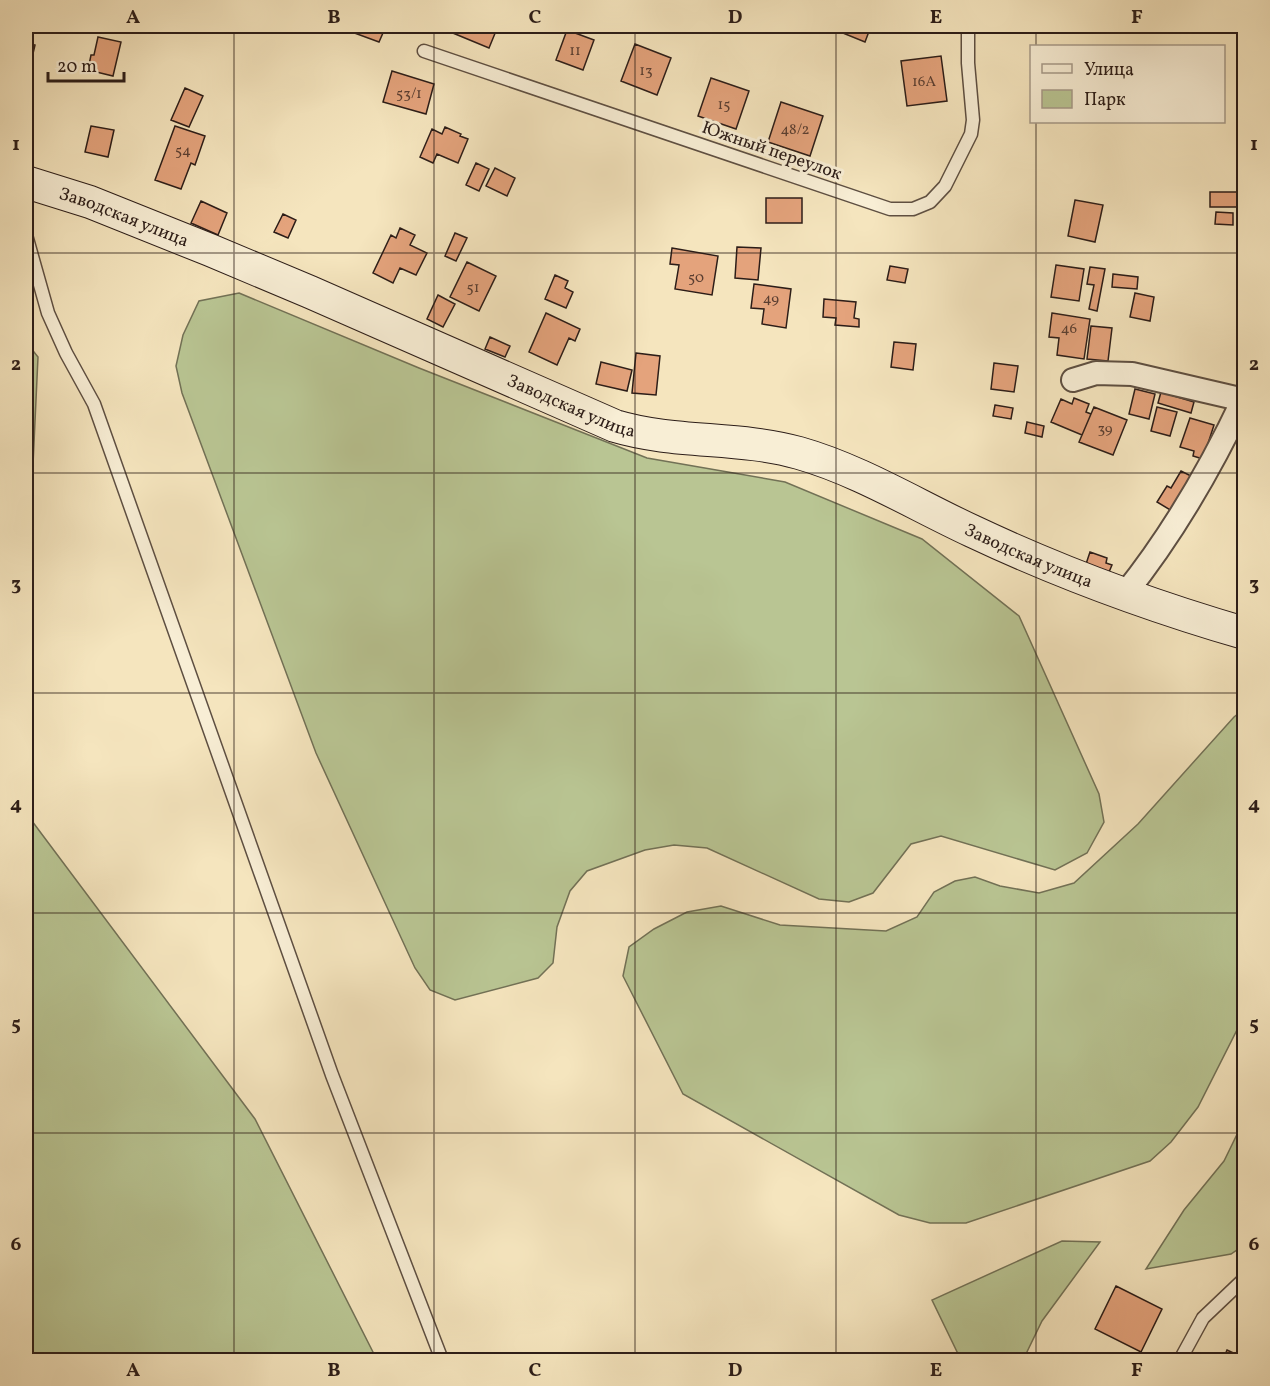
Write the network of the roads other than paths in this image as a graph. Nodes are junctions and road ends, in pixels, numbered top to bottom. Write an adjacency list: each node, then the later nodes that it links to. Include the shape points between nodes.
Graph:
1 (968, 26): 2 (lane, Южный переулок, via 971,134 945,186 930,202 913,209 890,209)
2 (424, 51)
3 (26, 182): 7 (street, Заводская улица, via 90,202 210,250 615,426 655,436 799,453 848,471 1052,567)
4 (26, 235): 10 (lane, via 48,313 94,404 332,1075)
5 (1073, 380): 6 (street, via 1096,373 1121,373)
6 (1244, 399): 7 (street, via 1198,490)
7 (1124, 595): 8 (street, Заводская улица)
8 (1245, 633)
9 (1245, 1279): 11 (lane, via 1203,1318)
10 (442, 1360)
11 (1180, 1360)

